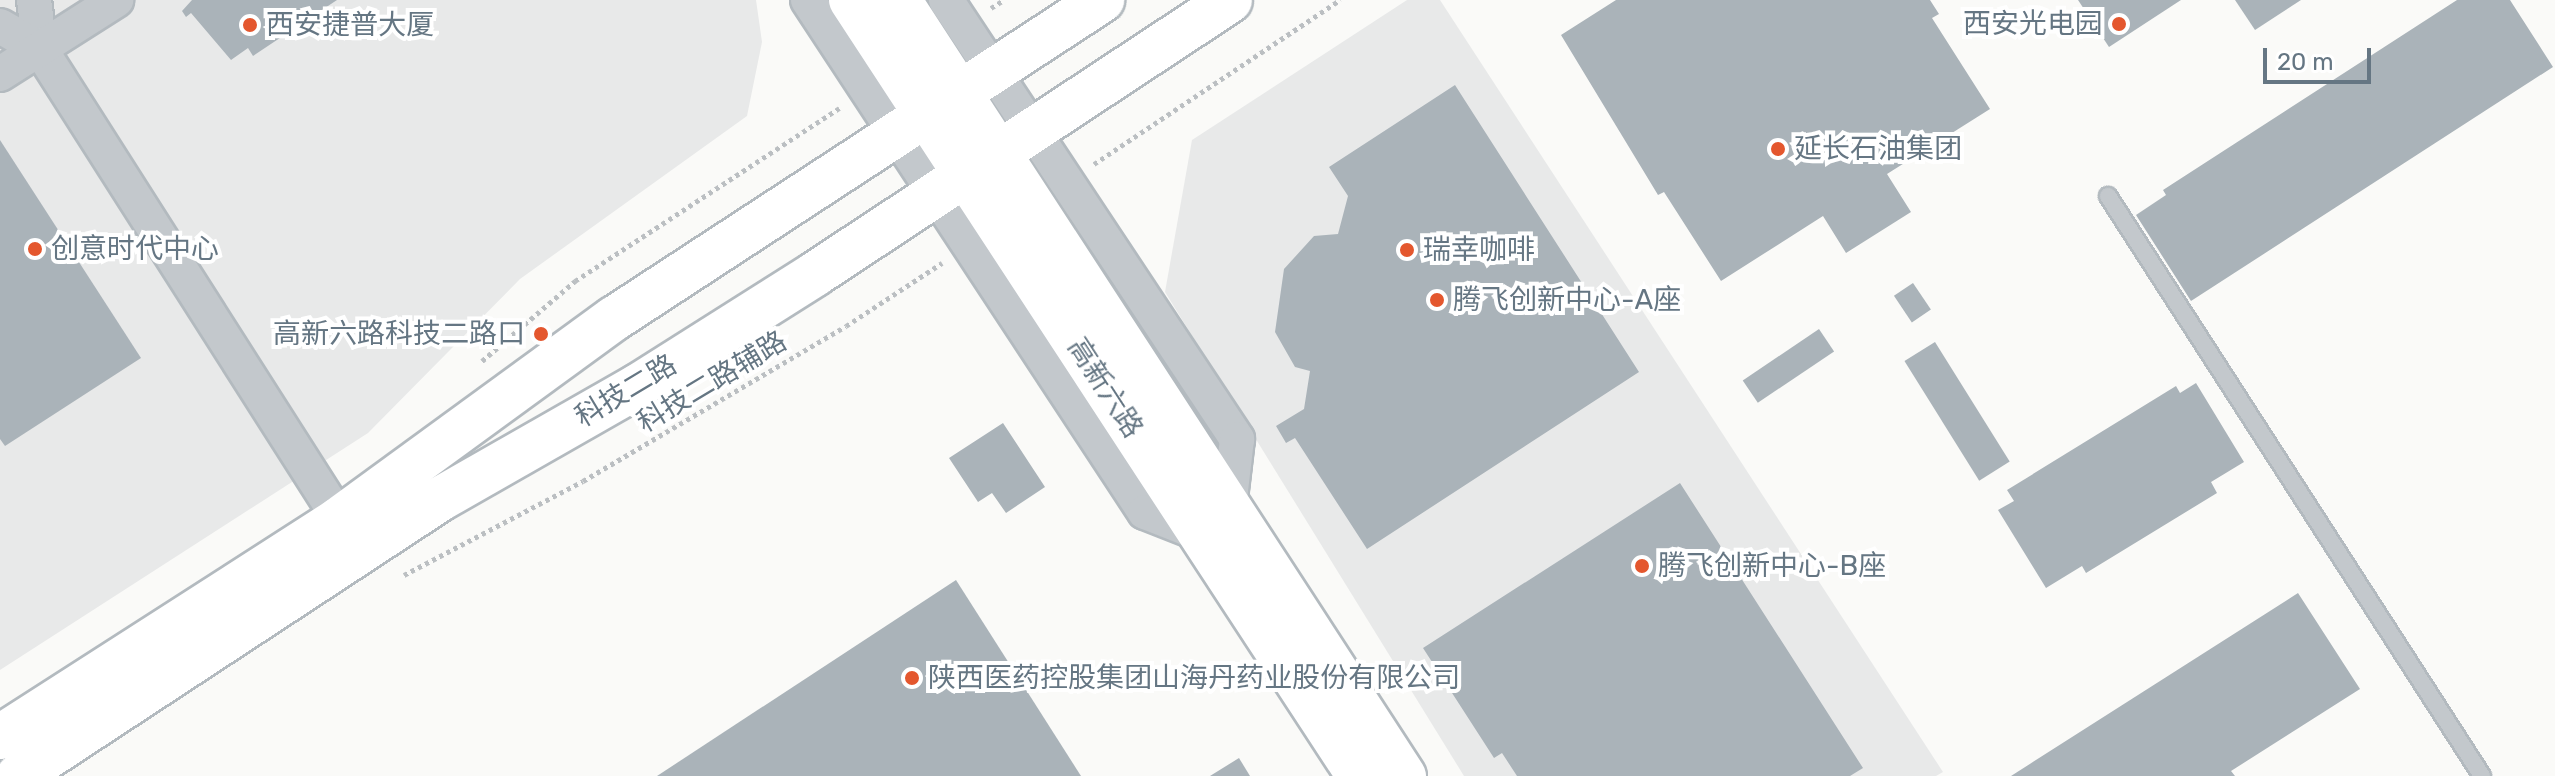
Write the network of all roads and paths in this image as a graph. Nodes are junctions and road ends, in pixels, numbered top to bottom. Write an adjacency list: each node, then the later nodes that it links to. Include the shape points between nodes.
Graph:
1 (34, 0): 11 (street)
2 (116, 0): 11 (street)
3 (808, 0): 13 (street)
4 (851, 0): 13 (main road, 高新六路)
5 (899, 0): 13 (main road, 高新六路)
6 (946, 0): 13 (street)
7 (1102, 0): 13 (main road, 科技二路)
8 (1230, 0): 14 (main road, 科技二路)
9 (1340, 0): 15 (path)
10 (0, 26): 11 (street)
11 (40, 49): 12 (street); 19 (street)
12 (0, 74)
13 (943, 103): 14 (main road, 高新六路); 14 (street); 19 (main road, 科技二路, via 615,318)
14 (984, 165): 15 (street); 17 (street); 18 (main road, 高新六路); 19 (main road, 科技二路, via 638,386 440,499)
15 (1067, 182): 18 (street, via 1237,439)
16 (2108, 196): 25 (lane)
17 (969, 245): 18 (street, via 1145,512); 20 (path, 科技二路辅路, via 705,410)
18 (1215, 521): 23 (main road, 高新六路); 24 (main road, 高新六路)
19 (349, 535): 21 (main road, 科技二路); 22 (main road, 科技二路)
20 (401, 576)
21 (0, 737)
22 (18, 776)
23 (1359, 776)
24 (1404, 776)
25 (2482, 776)

